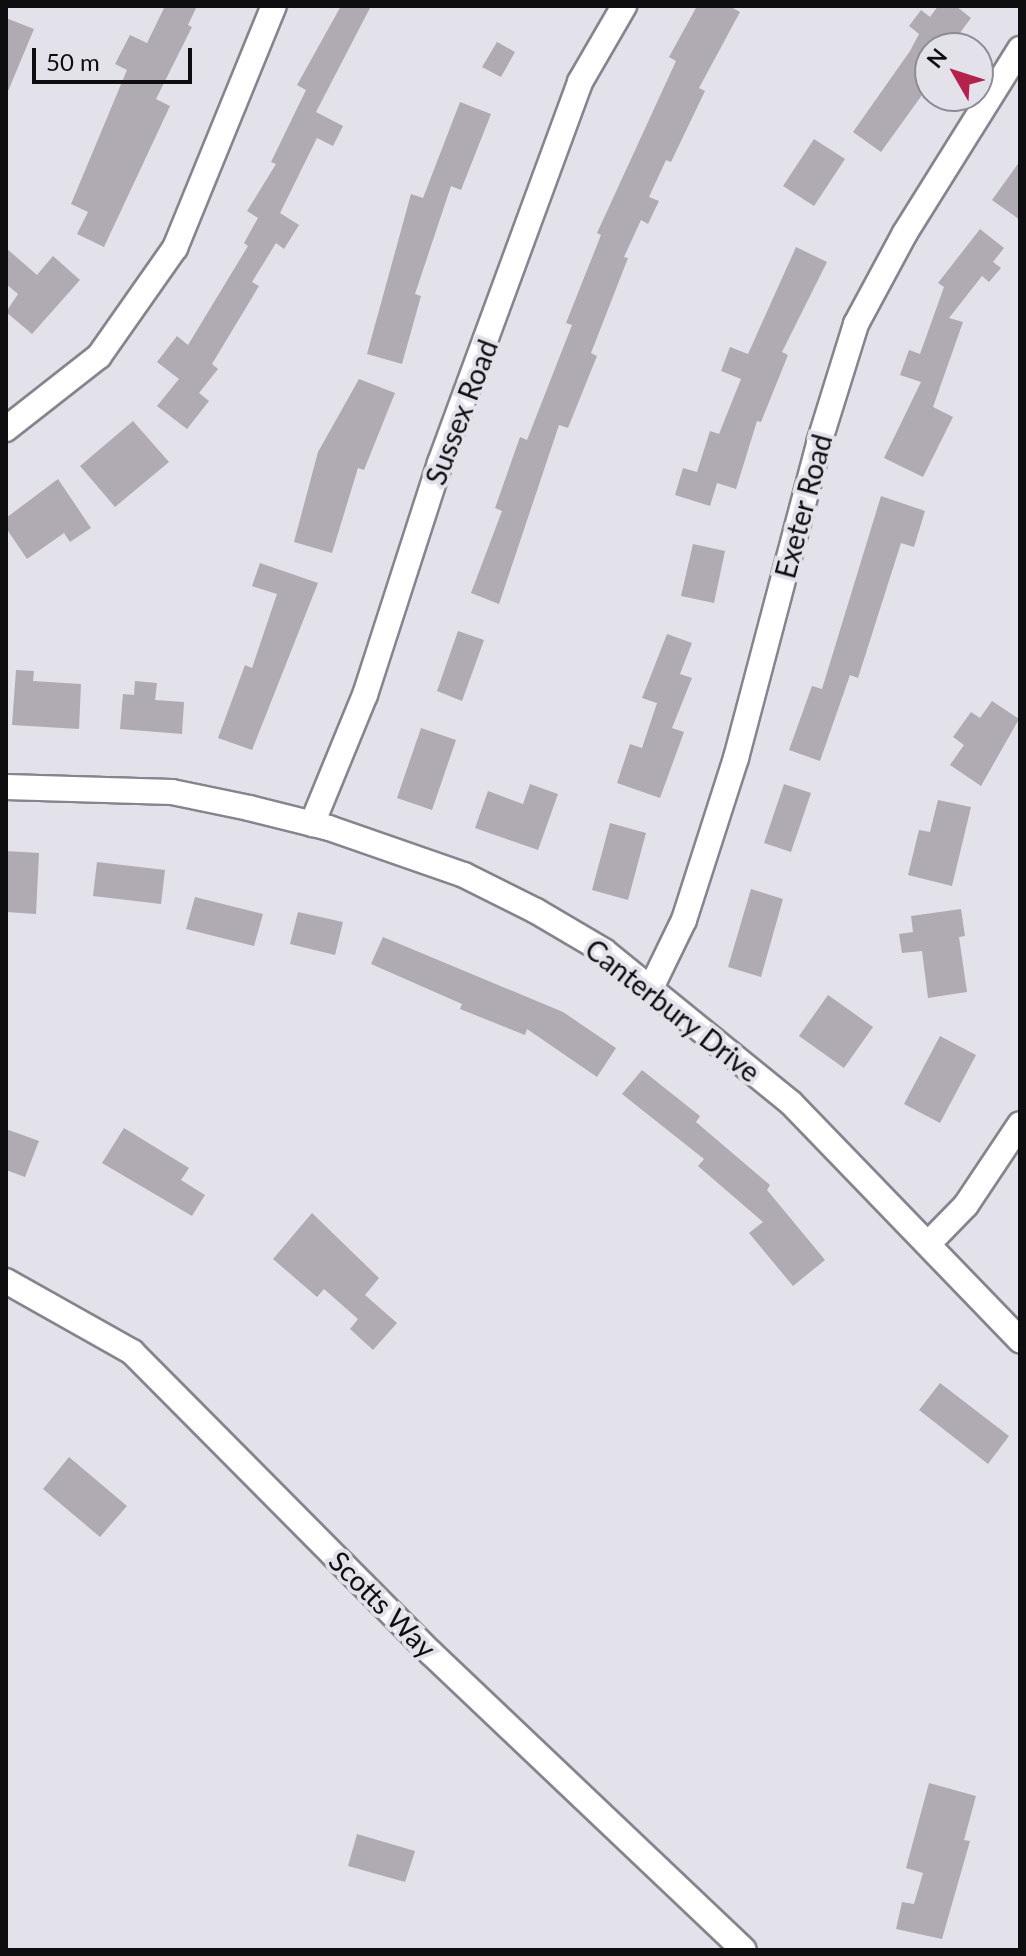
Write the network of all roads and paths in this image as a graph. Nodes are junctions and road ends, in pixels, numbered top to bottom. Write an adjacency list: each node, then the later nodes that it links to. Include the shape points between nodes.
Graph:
1 (274, 6): 4 (street, via 175,248 99,356)
2 (624, 6): 6 (street, Sussex Road, via 580,82 440,463 365,695)
3 (1020, 49): 7 (street, Exeter Road, via 905,233 856,324 736,758 684,920)
4 (6, 429)
5 (6, 787): 6 (street, Canterbury Drive, via 172,792)
6 (312, 824): 7 (street, Canterbury Drive, via 476,881 604,951)
7 (650, 990): 9 (street, Canterbury Drive, via 791,1103)
8 (1020, 1124): 9 (street, via 966,1205)
9 (928, 1244): 11 (street, Canterbury Drive)
10 (6, 1281): 12 (street, Scotts Way, via 132,1352 431,1653)
11 (1020, 1340)
12 (744, 1950)

